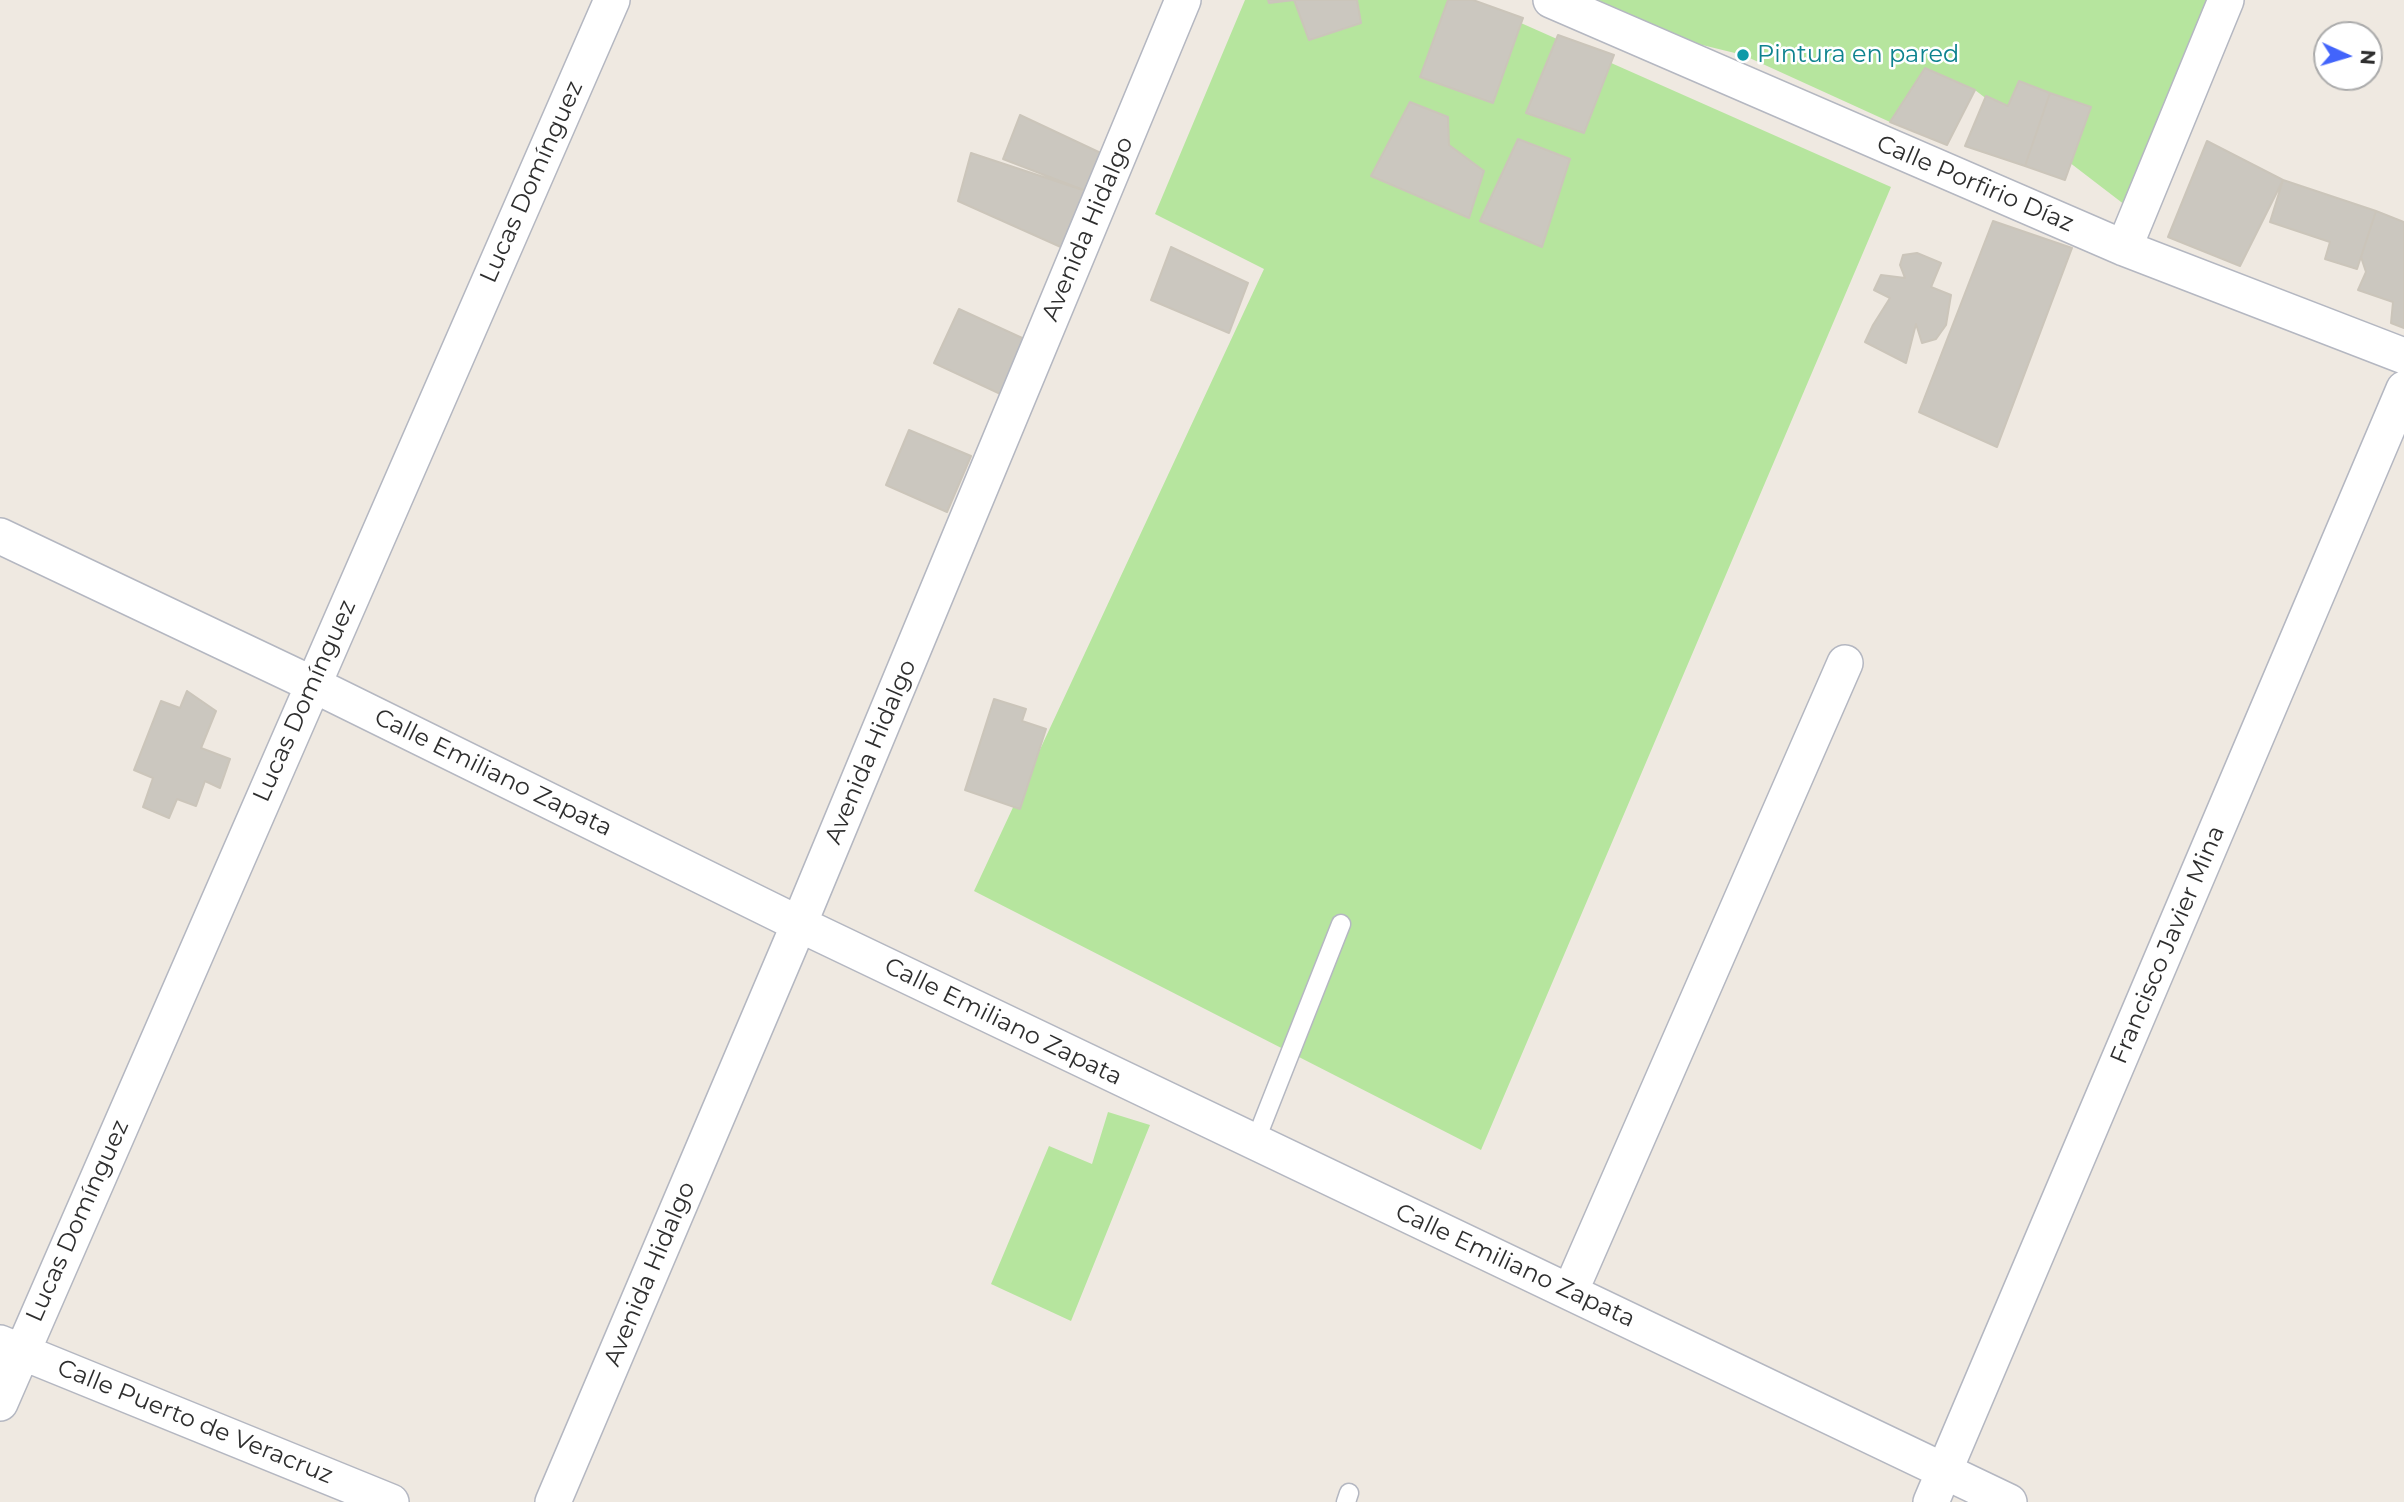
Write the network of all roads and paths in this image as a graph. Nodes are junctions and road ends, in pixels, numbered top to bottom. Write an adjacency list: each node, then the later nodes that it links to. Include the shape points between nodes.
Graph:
1 (612, 0): 10 (street, Lucas Domínguez)
2 (1183, 0): 11 (street, Avenida Hidalgo)
3 (1551, 0): 5 (street, Calle Porfirio Díaz)
4 (2226, 0): 5 (street)
5 (2124, 248): 6 (street, Calle Porfirio Díaz)
6 (2404, 356)
7 (2404, 389): 17 (street, Francisco Javier Mina)
8 (0, 536): 10 (street, Calle Emiliano Zapata)
9 (1845, 663): 14 (street)
10 (312, 684): 11 (street, Calle Emiliano Zapata); 15 (street, Lucas Domínguez)
11 (799, 924): 13 (street, Calle Emiliano Zapata); 19 (street, Avenida Hidalgo)
12 (1341, 924): 13 (lane)
13 (1255, 1142): 14 (street, Calle Emiliano Zapata)
14 (1570, 1292): 17 (street, Calle Emiliano Zapata)
15 (10, 1347): 16 (street, Lucas Domínguez); 18 (street, Calle Puerto de Veracruz)
16 (0, 1403)
17 (1938, 1486): 20 (street, Calle Emiliano Zapata)
18 (391, 1502)
19 (553, 1502)
20 (2009, 1502)

